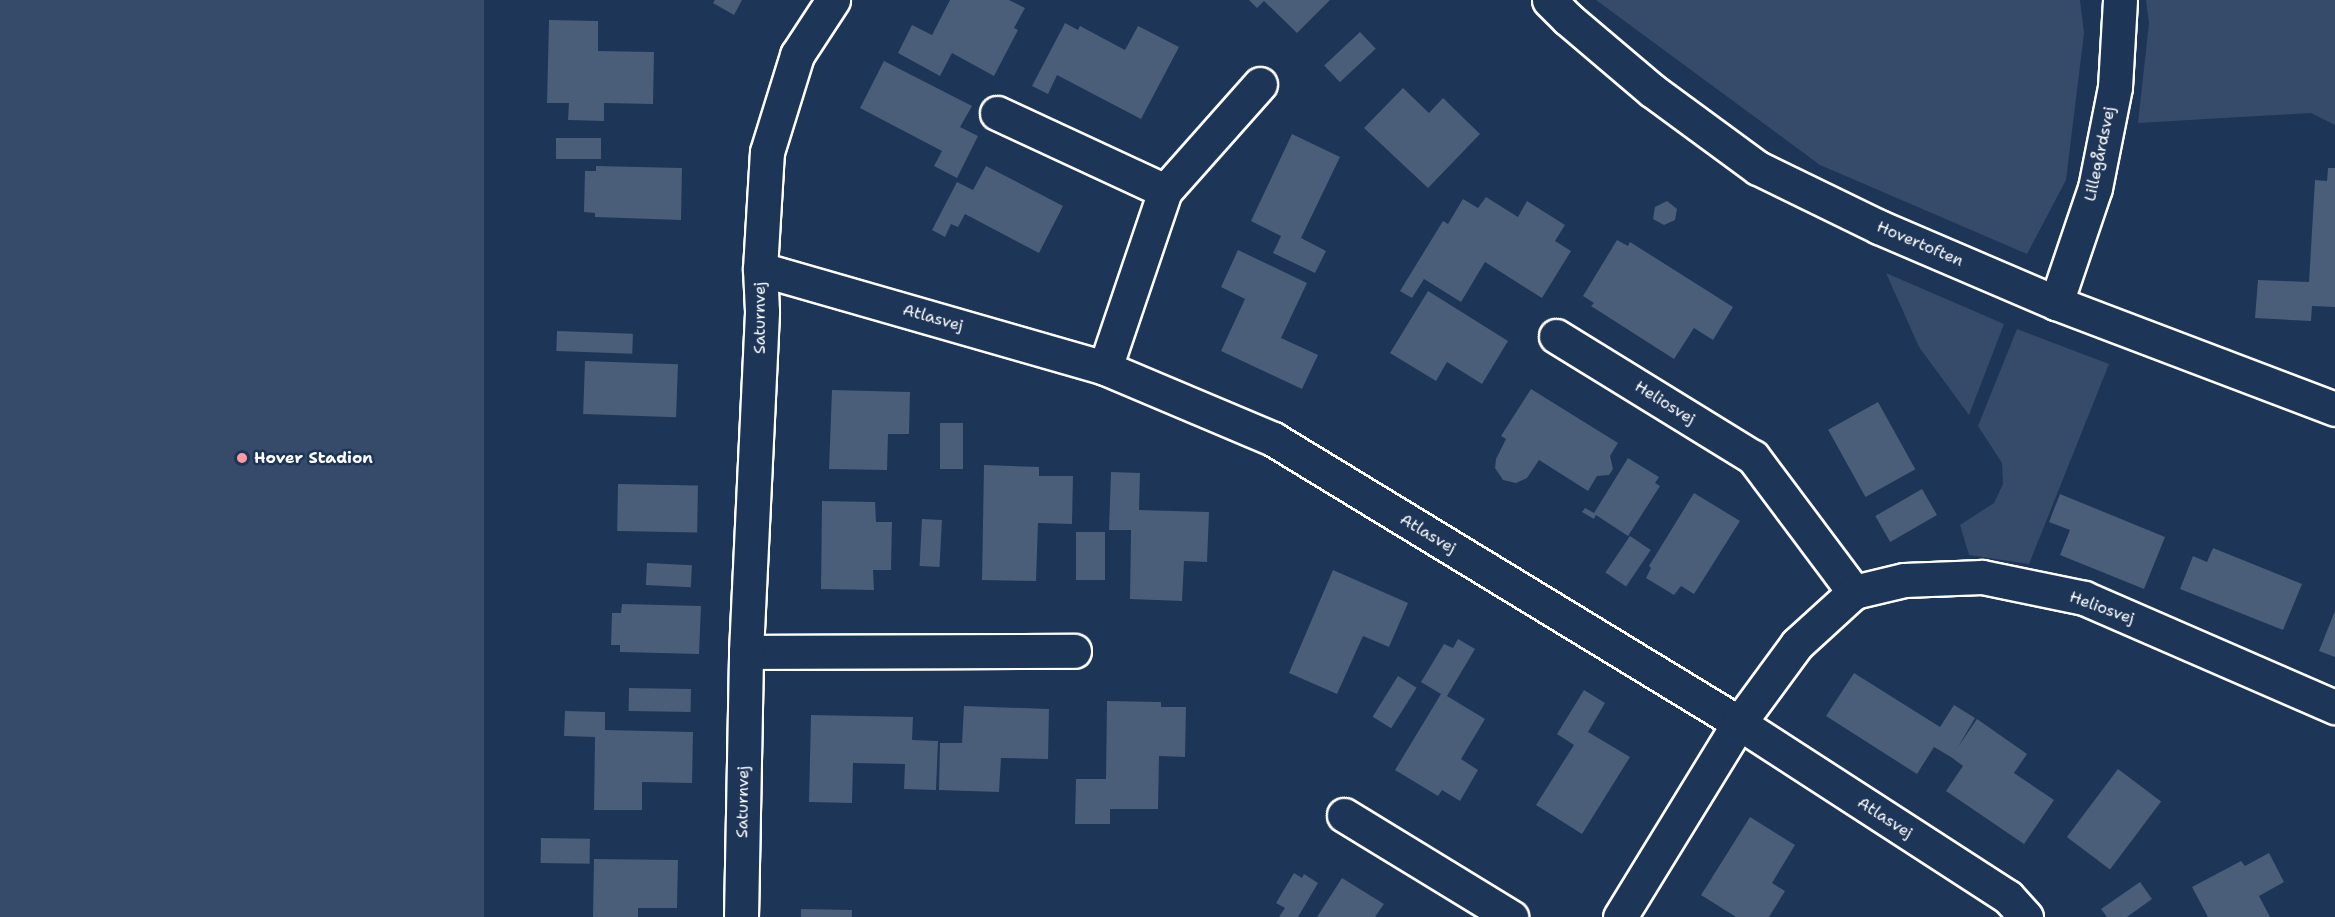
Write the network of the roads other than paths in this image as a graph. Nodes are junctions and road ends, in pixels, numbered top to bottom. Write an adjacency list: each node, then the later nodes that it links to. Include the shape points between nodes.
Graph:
1 (834, 0): 7 (street, Saturnvej, via 797,55 767,152)
2 (1549, 0): 8 (street, Hovertoften, via 1653,91 1758,168 1879,227)
3 (2120, 0): 8 (street, Lillegårdsvej, via 2115,87 2095,188)
4 (1260, 84): 6 (street)
5 (997, 113): 6 (street)
6 (1165, 192): 10 (street)
7 (760, 269): 10 (street, Atlasvej); 14 (street, Saturnvej, via 762,310)
8 (2056, 303): 11 (street, Hovertoften)
9 (1556, 336): 12 (street, Heliosvej, via 1753,457)
10 (1105, 368): 16 (street, Atlasvej, via 1273,439)
11 (2335, 409)
12 (1854, 592): 15 (street, Heliosvej, via 1904,580 1982,577 2084,598); 16 (street, Heliosvej, via 1797,644)
13 (1074, 651): 14 (street)
14 (746, 652): 18 (street, Saturnvej)
15 (2335, 706)
16 (1739, 723): 20 (street); 21 (street, Atlasvej, via 2008,897)
17 (1344, 815): 19 (street)
18 (741, 917)
19 (1511, 917)
20 (1620, 917)
21 (2026, 917)

